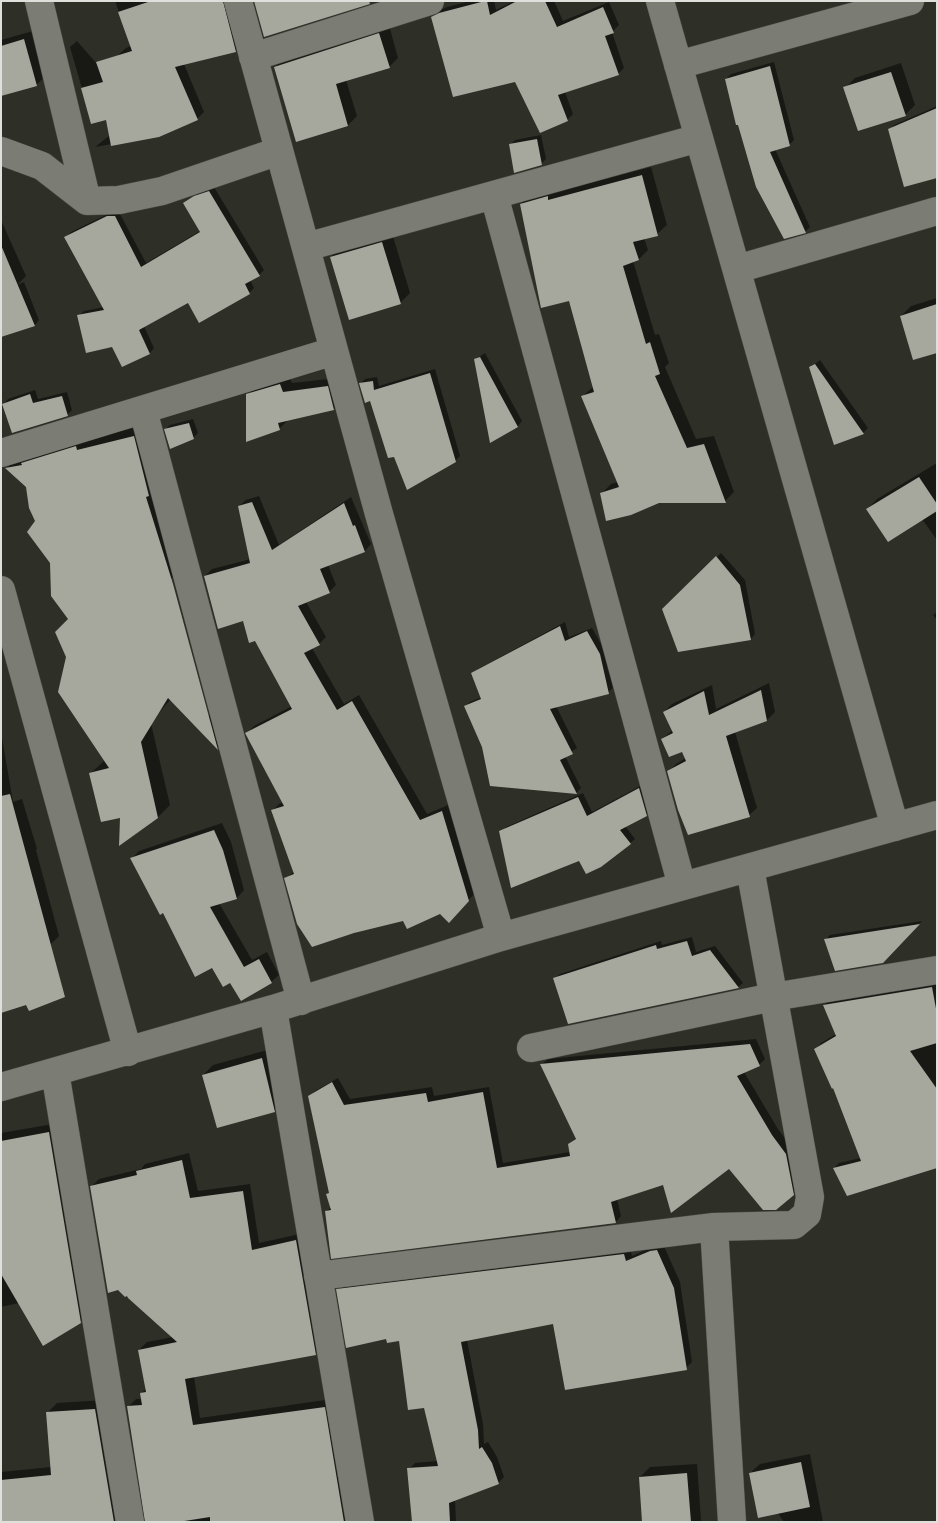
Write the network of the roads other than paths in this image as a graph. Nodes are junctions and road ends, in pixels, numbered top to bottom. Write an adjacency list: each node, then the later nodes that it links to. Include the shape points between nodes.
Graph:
1 (39, 1): 12 (street)
2 (238, 1): 6 (street)
3 (430, 1): 6 (street)
4 (660, 1): 7 (street)
5 (910, 1): 7 (street)
6 (253, 57): 10 (street)
7 (678, 65): 8 (street)
8 (699, 138): 11 (street); 15 (street)
9 (1, 151): 12 (street, via 42,166)
10 (280, 151): 12 (street, via 162,191 119,200); 14 (street)
11 (494, 195): 14 (street); 23 (street)
12 (87, 201)
13 (937, 211): 15 (street)
14 (306, 247): 16 (street)
15 (737, 269): 21 (street)
16 (334, 351): 17 (street); 24 (street)
17 (143, 410): 18 (street); 27 (street)
18 (1, 453)
19 (1, 590): 30 (street)
20 (936, 818): 21 (street)
21 (896, 827): 22 (street)
22 (750, 868): 23 (street); 26 (street)
23 (682, 886): 24 (street)
24 (501, 937): 27 (street)
25 (937, 970): 26 (street)
26 (773, 997): 29 (street); 33 (street, via 810,1197 807,1214 794,1225)
27 (301, 1001): 28 (street)
28 (273, 1009): 30 (street); 34 (street)
29 (531, 1048)
30 (128, 1052): 31 (street)
31 (55, 1072): 32 (street); 35 (street)
32 (1, 1087)
33 (714, 1226): 34 (street); 37 (street)
34 (318, 1276): 36 (street)
35 (130, 1522)
36 (360, 1522)
37 (732, 1522)

